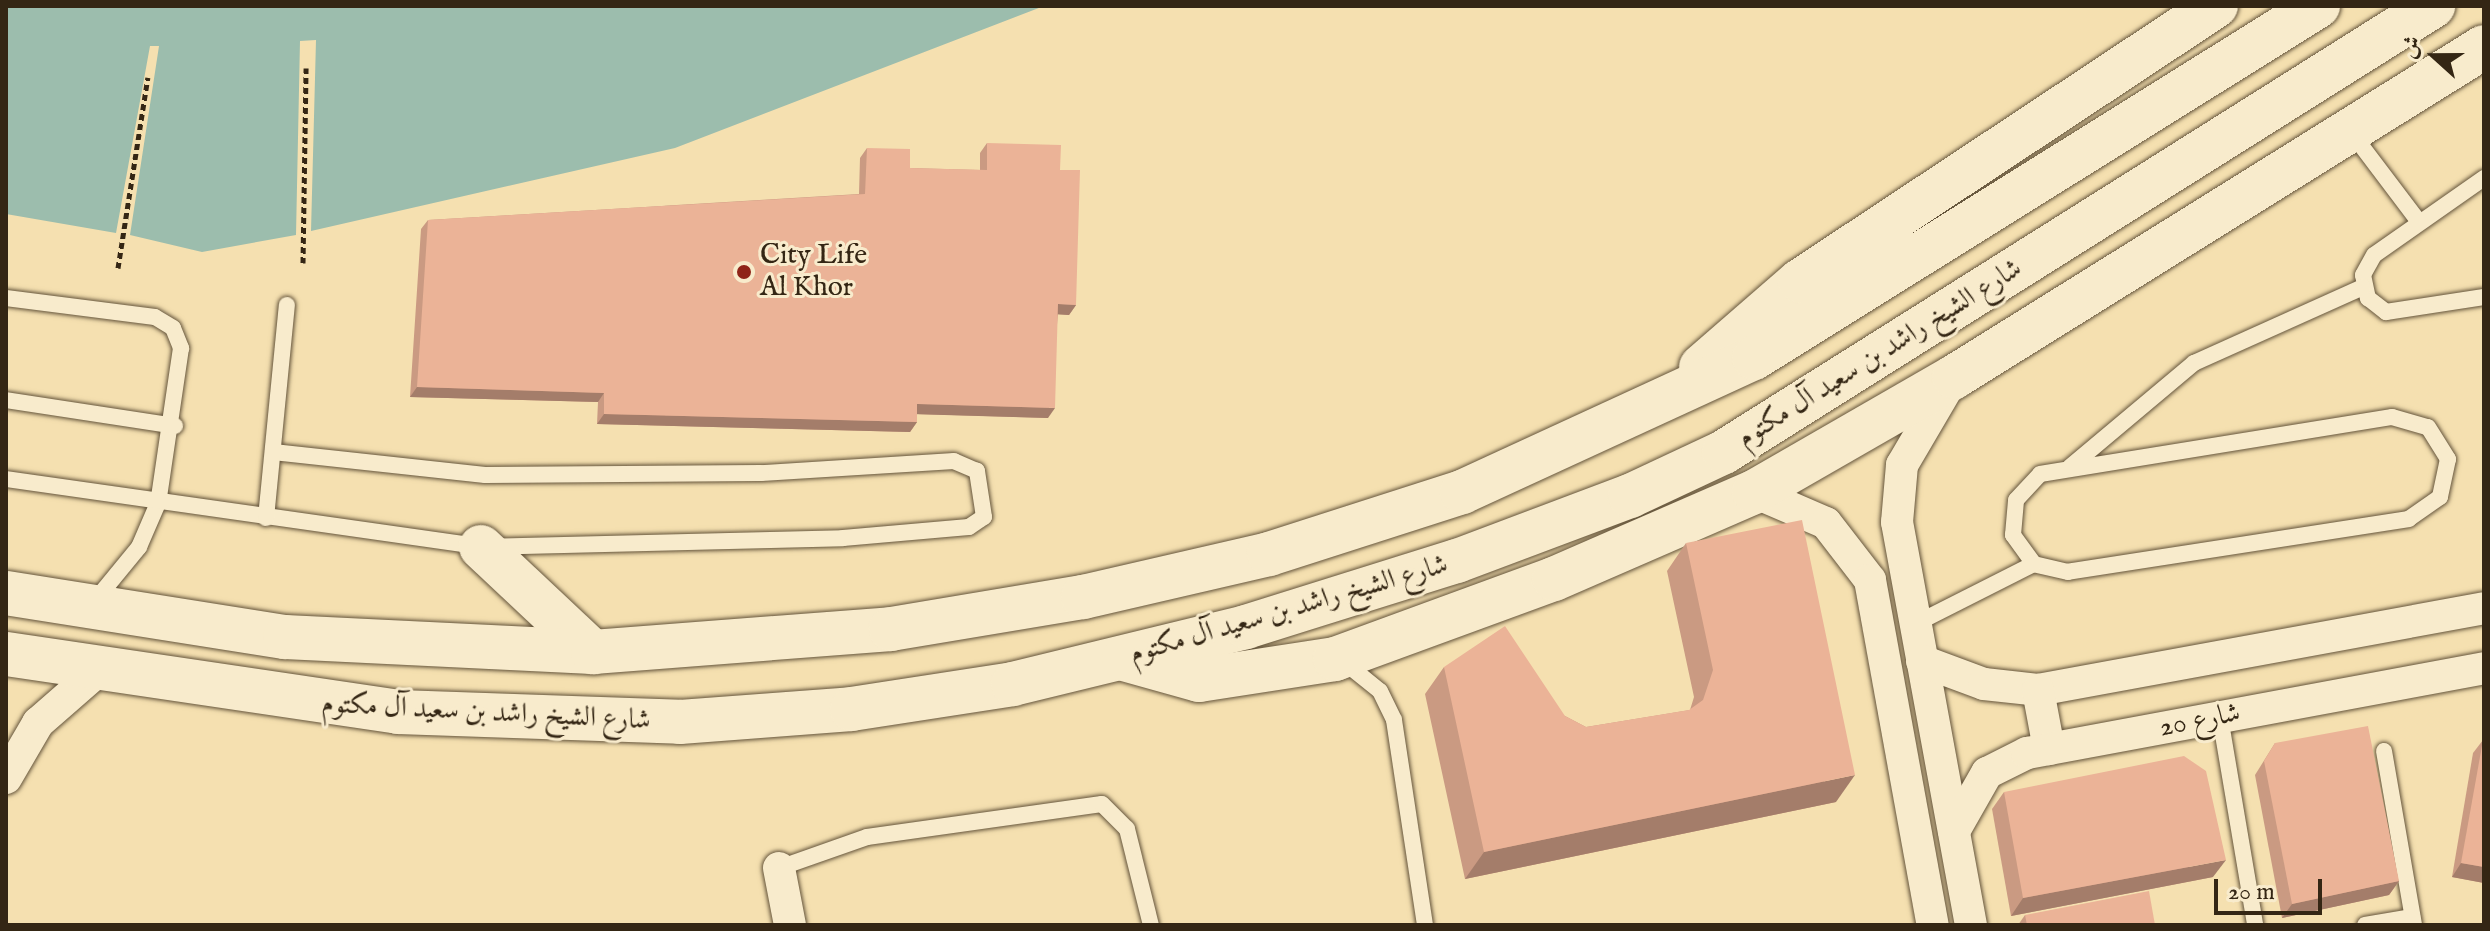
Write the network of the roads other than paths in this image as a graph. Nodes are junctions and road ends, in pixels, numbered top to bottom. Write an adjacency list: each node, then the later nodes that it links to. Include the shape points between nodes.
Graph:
1 (2216, 6): 14 (main road, via 1800,281)
2 (2318, 6): 14 (main road, via 1754,358)
3 (2433, 6): 30 (main road, شارع الشيخ راشد بن سعيد آل مكتوم, via 1724,452 1630,496 1397,581)
4 (2484, 47): 5 (main road)
5 (2350, 131): 7 (lane); 12 (main road)
6 (2484, 178): 7 (lane)
7 (2419, 222): 8 (lane, via 2374,255)
8 (2363, 287): 9 (lane, via 2375,306 2397,314); 17 (lane, via 2194,363)
9 (2484, 297)
10 (6, 298): 15 (lane, via 165,321 181,348)
11 (287, 305): 16 (lane)
12 (1954, 377): 19 (main road); 27 (street, via 1910,444 1897,488)
13 (6, 400): 15 (lane)
14 (1659, 407): 28 (main road, via 1447,497 1177,578 891,629)
15 (175, 426): 20 (lane)
16 (273, 452): 21 (lane); 22 (lane, via 485,475 761,473 954,461 977,471 984,511 982,522 969,527 843,538)
17 (2070, 467): 23 (lane, via 2040,474 2016,500 2013,535); 23 (lane, via 2392,417 2428,427 2448,459 2440,497 2409,519 2068,572)
18 (6, 479): 20 (lane)
19 (1754, 492): 31 (main road, via 1554,579); 46 (street, via 1826,523 1870,580)
20 (158, 503): 21 (lane); 25 (lane, via 139,547)
21 (266, 518): 22 (lane)
22 (481, 547): 28 (main road)
23 (2034, 564): 27 (lane)
24 (6, 593): 25 (main road)
25 (91, 604): 28 (main road, via 285,637)
26 (2484, 608): 35 (street)
27 (1915, 624): 32 (street)
28 (593, 652)
29 (6, 654): 33 (main road, شارع الشيخ راشد بن سعيد آل مكتوم)
30 (1124, 659): 31 (main road, via 1168,675 1231,680); 33 (main road, شارع الشيخ راشد بن سعيد آل مكتوم, via 852,709 680,722 398,712)
31 (1335, 659): 45 (lane, via 1370,678 1389,705)
32 (1922, 661): 35 (street, via 1984,684); 40 (street)
33 (101, 668): 39 (street, via 38,723)
34 (2484, 668): 36 (street, شارع 20)
35 (2038, 690): 37 (street)
36 (2220, 717): 37 (street, شارع 20); 48 (lane)
37 (2049, 749): 40 (street, شارع 20, via 1987,773)
38 (2384, 751): 42 (lane)
39 (6, 778)
40 (1954, 831): 47 (street)
41 (779, 868): 43 (street); 44 (lane, via 867,837 1102,804 1127,829)
42 (2413, 921): 49 (lane)
43 (790, 925)
44 (1151, 925)
45 (1425, 925)
46 (1933, 925)
47 (1971, 925)
48 (2255, 925)
49 (2365, 925)

